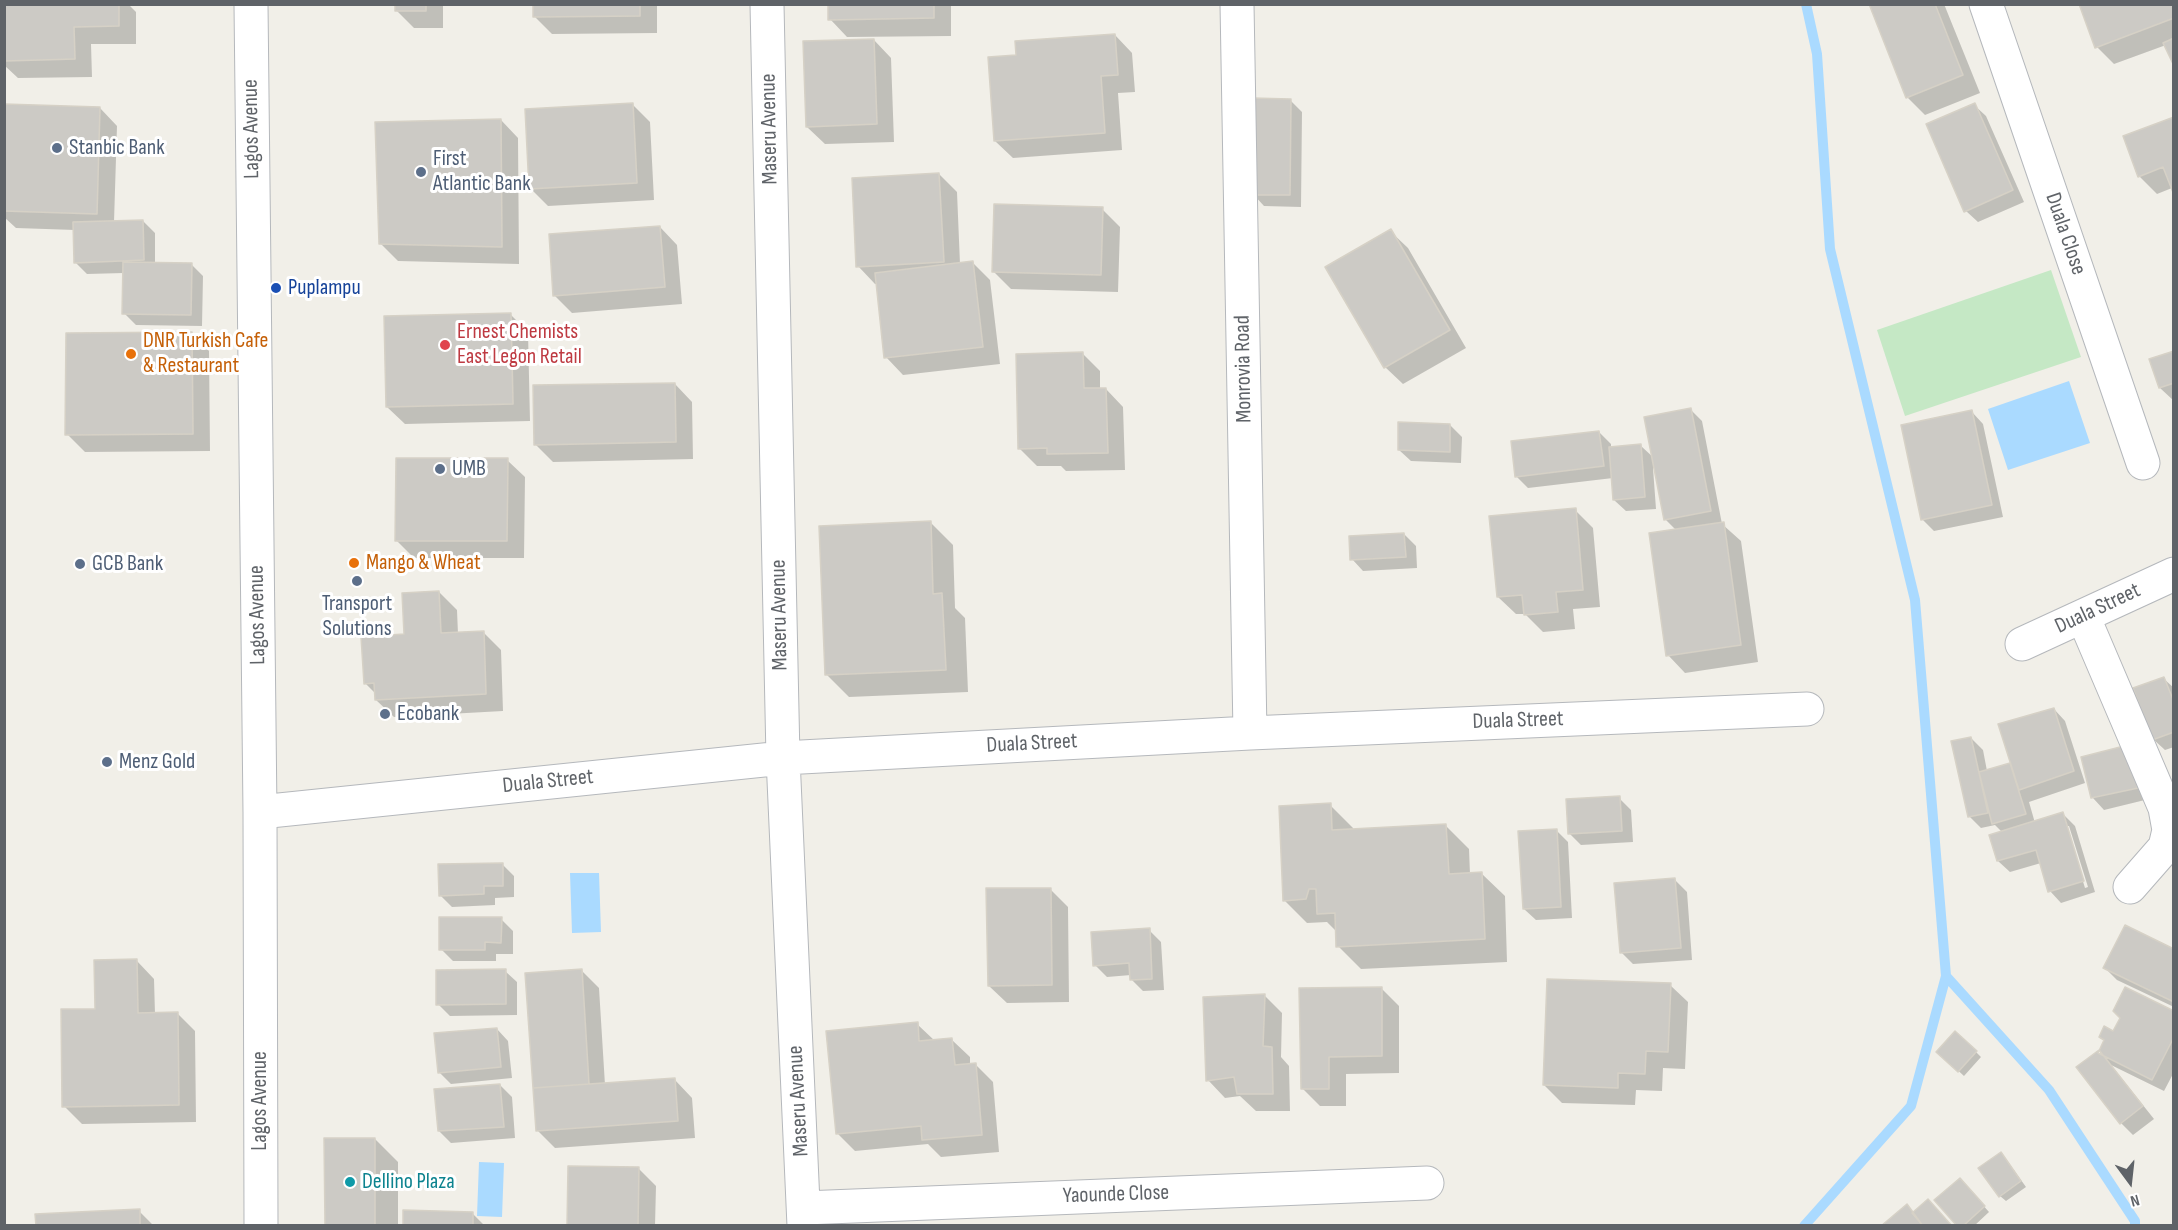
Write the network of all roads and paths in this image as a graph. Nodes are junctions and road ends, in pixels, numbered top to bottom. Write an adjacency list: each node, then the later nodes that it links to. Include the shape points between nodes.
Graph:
1 (251, 4): 12 (street, Lagos Avenue)
2 (767, 4): 11 (street, Maseru Avenue)
3 (1237, 4): 10 (street, Monrovia Road)
4 (1986, 4): 5 (street, Duala Close)
5 (2144, 464)
6 (2174, 574): 7 (street, Duala Street)
7 (2083, 615): 8 (street, Duala Street); 13 (street, via 2165,807 2169,830 2165,847)
8 (2022, 644)
9 (1807, 709): 10 (street, Duala Street)
10 (1250, 733): 11 (street, Duala Street)
11 (783, 758): 12 (street, Duala Street); 15 (street, Maseru Avenue)
12 (260, 812): 16 (street, Lagos Avenue)
13 (2130, 887)
14 (1427, 1183): 15 (street, Yaounde Close)
15 (804, 1217)
16 (261, 1226)

